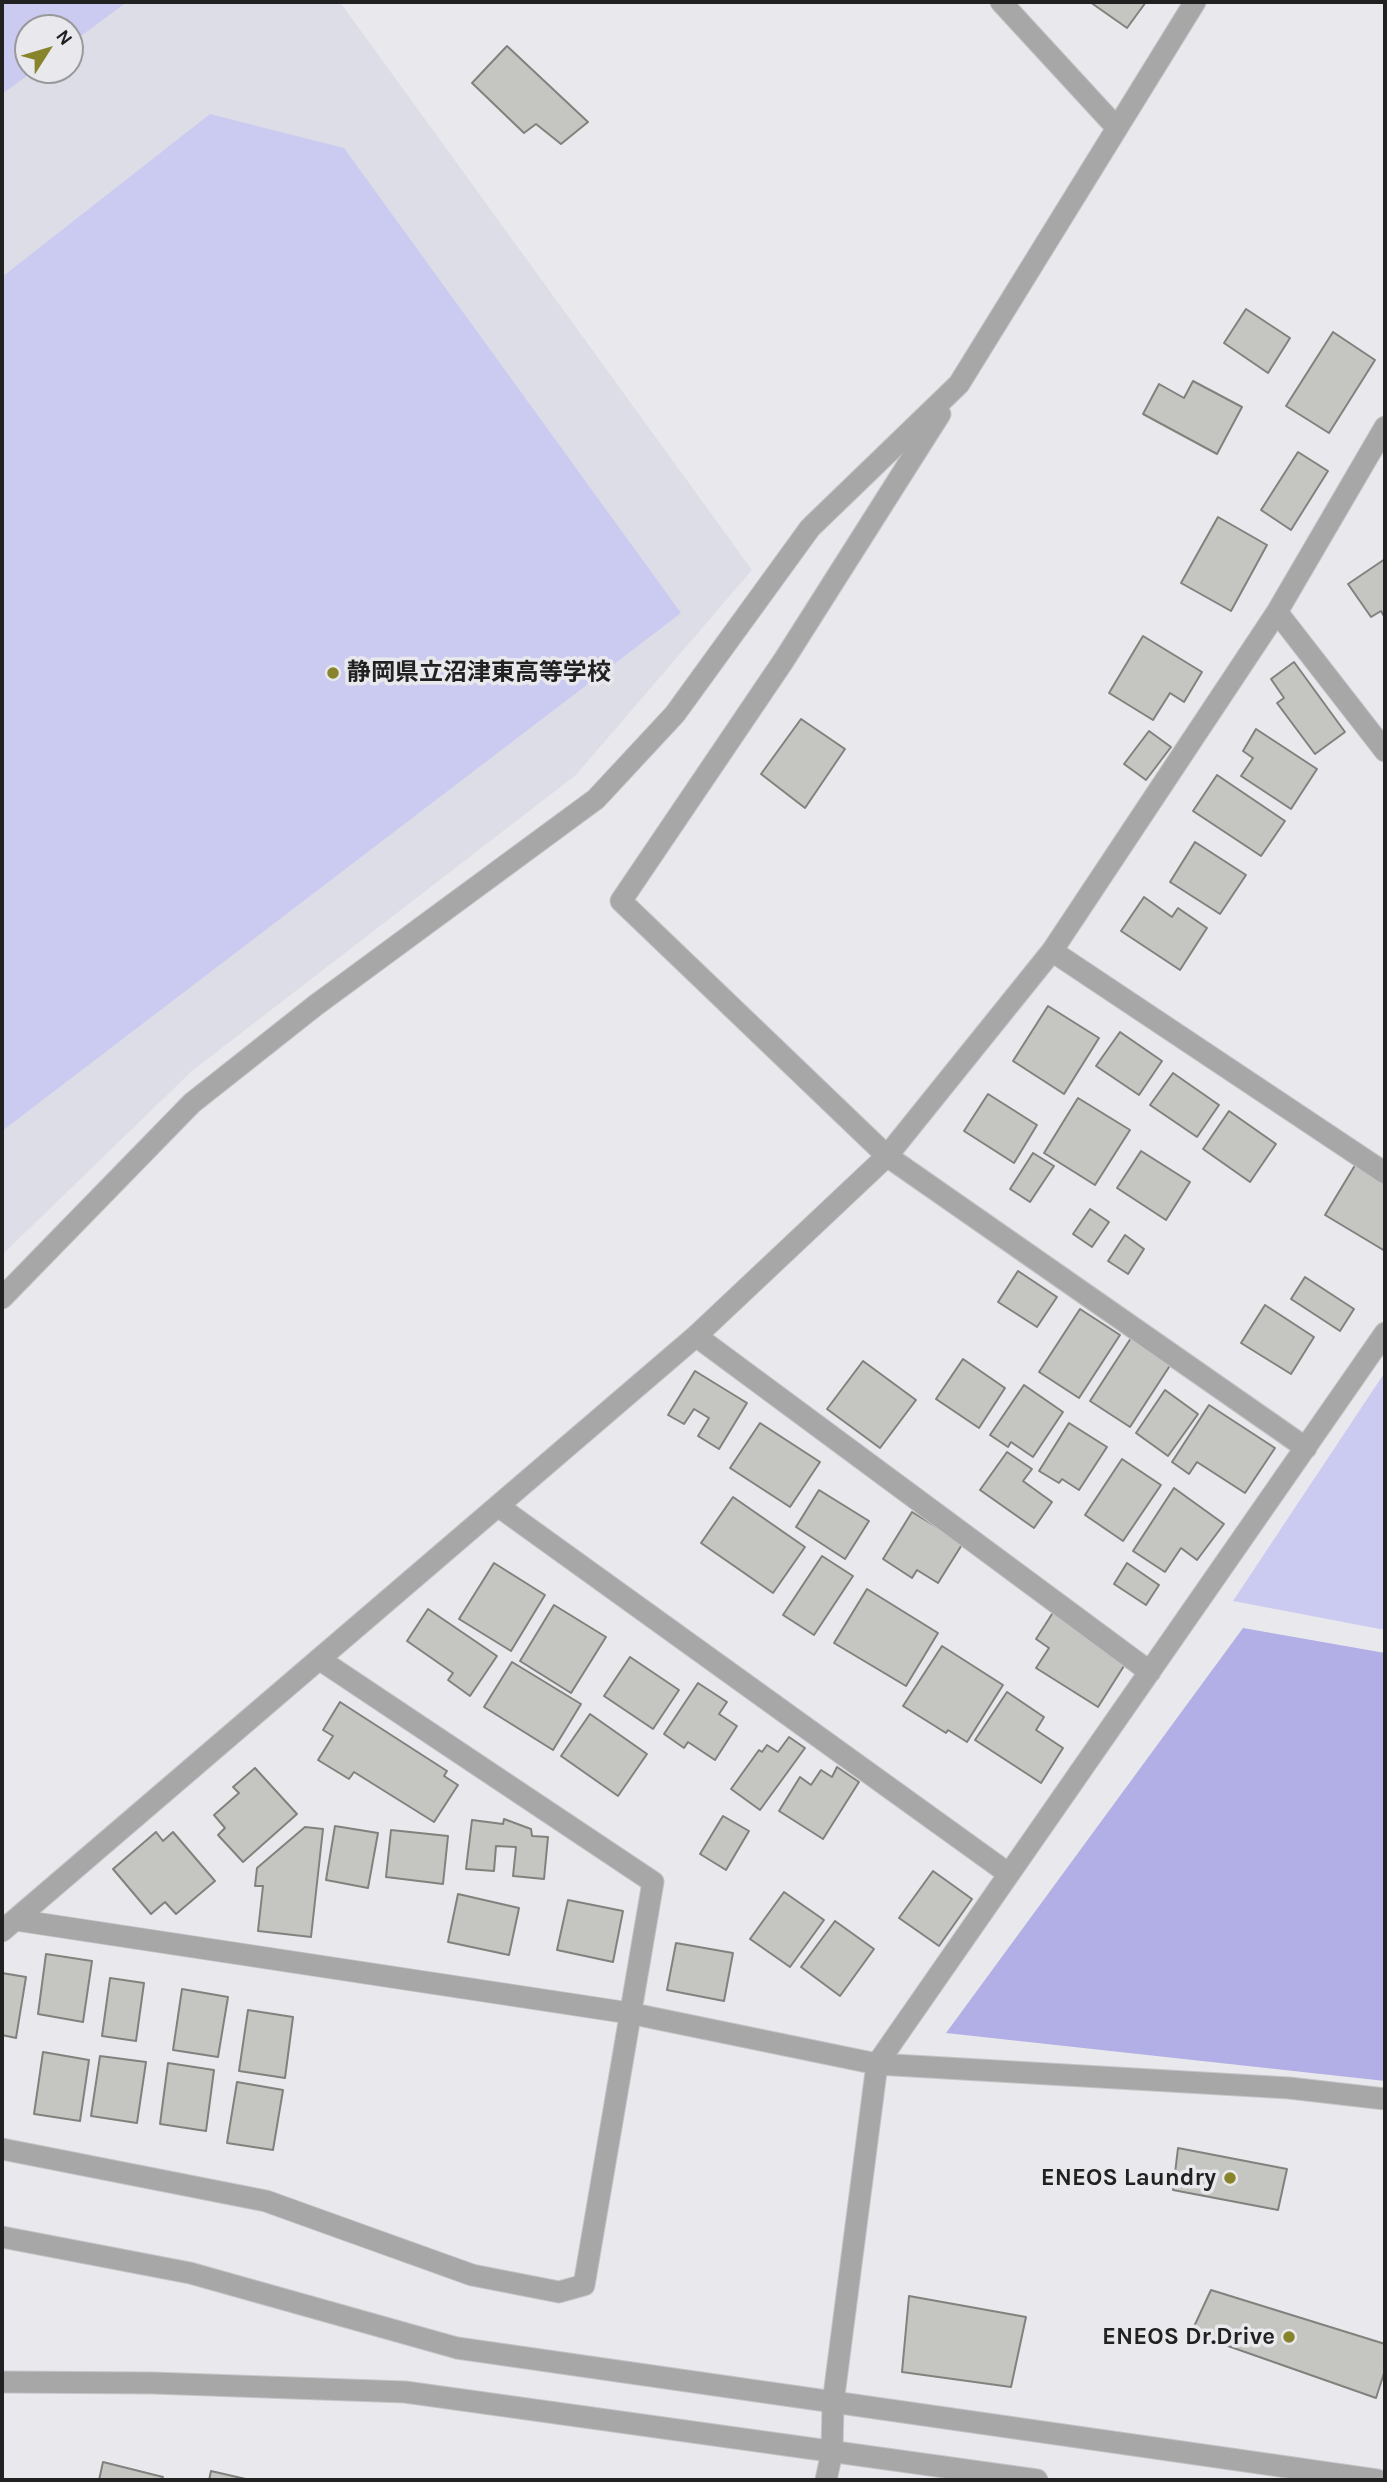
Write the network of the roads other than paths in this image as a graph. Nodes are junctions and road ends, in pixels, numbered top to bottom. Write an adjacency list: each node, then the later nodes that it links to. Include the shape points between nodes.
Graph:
1 (1001, 2): 3 (street)
2 (1195, 2): 3 (street)
3 (1117, 128): 4 (street)
4 (959, 384): 9 (street, via 784,660 621,901); 11 (street, via 810,528 675,714 596,799 316,1005 192,1103)
5 (1385, 427): 6 (street)
6 (1278, 612): 7 (street); 8 (street)
7 (1385, 751)
8 (1052, 951): 9 (street); 10 (street)
9 (887, 1156): 13 (street); 14 (street)
10 (1385, 1173)
11 (2, 1298)
12 (1385, 1333): 14 (street)
13 (696, 1336): 15 (street); 17 (street)
14 (1306, 1448): 17 (street)
15 (498, 1506): 16 (street); 18 (street)
16 (319, 1659): 19 (street); 20 (street, via 653,1882)
17 (1150, 1672): 18 (street)
18 (1009, 1874): 21 (street)
19 (9, 1925): 20 (street)
20 (629, 2013): 21 (street); 23 (street, via 584,2285 559,2292 472,2275 266,2201)
21 (877, 2064): 22 (street, via 1289,2088); 26 (street)
22 (1385, 2099)
23 (2, 2149)
24 (2, 2237): 26 (street, via 190,2273 457,2348)
25 (2, 2382): 27 (street, via 405,2392)
26 (833, 2403): 27 (street); 30 (street)
27 (832, 2452): 28 (street); 29 (street)
28 (826, 2480)
29 (1037, 2480)
30 (1377, 2480)

